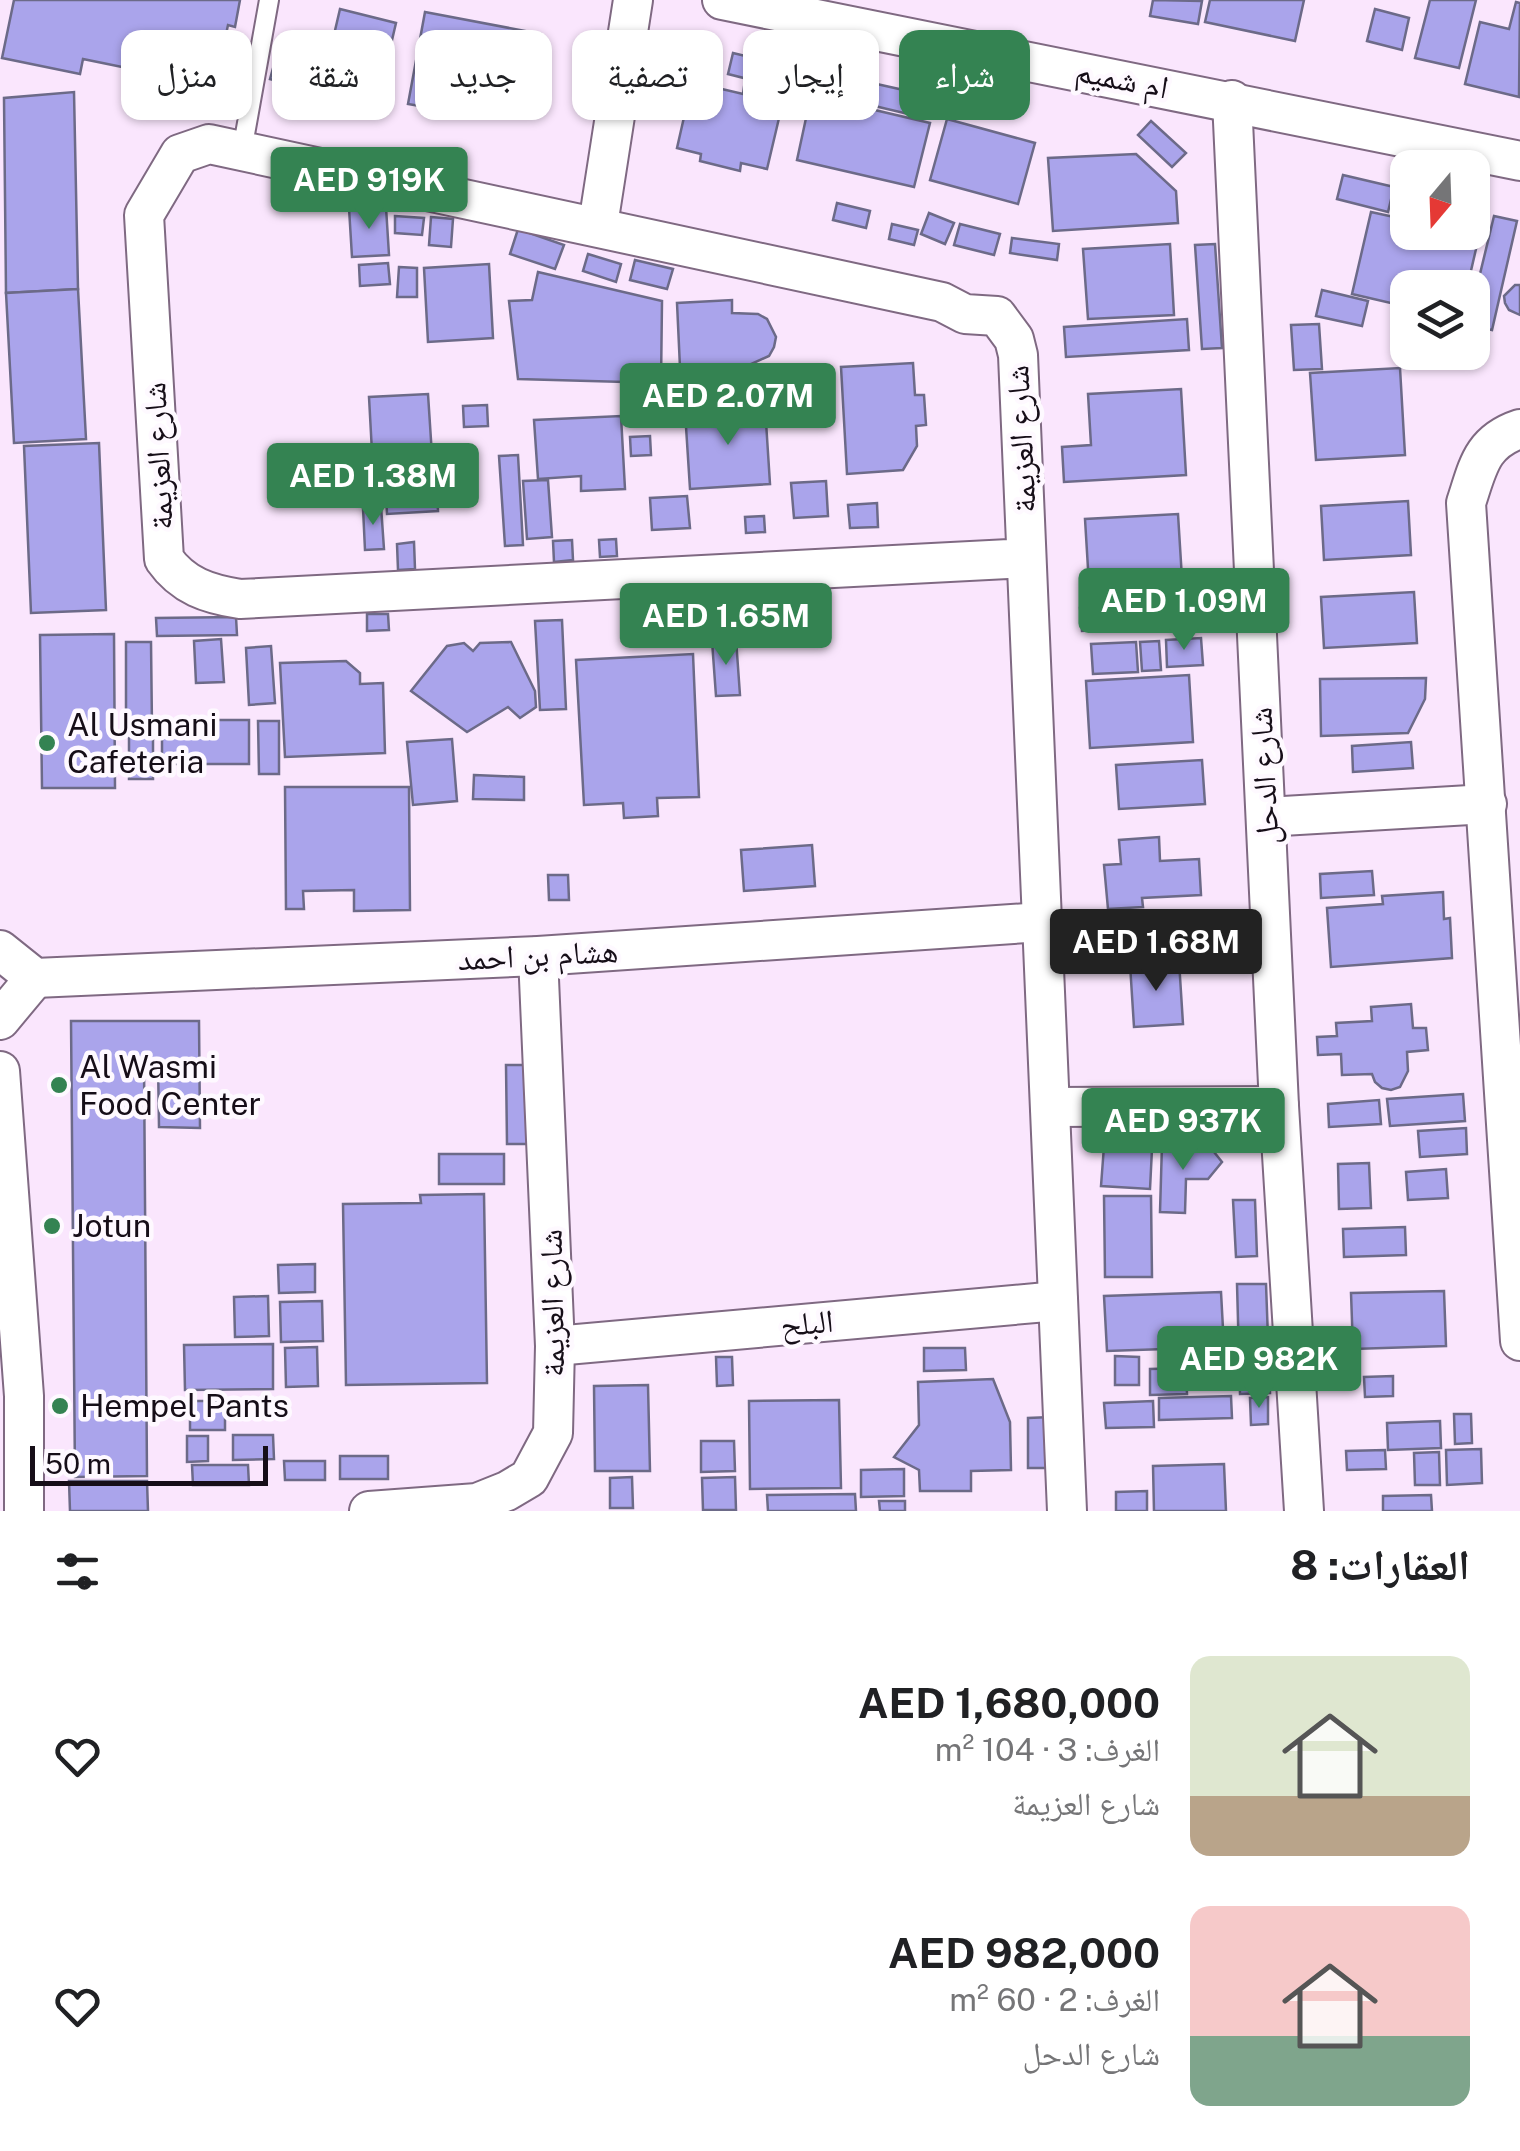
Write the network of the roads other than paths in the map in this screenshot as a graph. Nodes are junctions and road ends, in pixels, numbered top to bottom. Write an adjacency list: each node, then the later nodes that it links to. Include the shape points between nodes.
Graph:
1 (269, 0): 6 (lane)
2 (633, 0): 8 (street)
3 (722, 0): 4 (street, ام شميم)
4 (890, 16): 5 (street, ام شميم)
5 (1232, 100): 7 (street, ام شميم); 12 (street, شارع الدحل)
6 (242, 151): 8 (street, شارع العزيمة); 10 (street, شارع العزيمة, via 209,144 180,154 144,215 164,559 192,586 240,598)
7 (1520, 161)
8 (598, 225): 10 (street, شارع العزيمة, via 942,302 965,314 997,316 1018,356)
9 (1520, 429): 11 (street, via 1489,446 1466,502)
10 (1026, 558): 13 (street, شارع العزيمة)
11 (1487, 804): 12 (street); 21 (street)
12 (1266, 817): 19 (street, شارع الدحل)
13 (1042, 922): 15 (street, هشام بن احمد); 20 (street, شارع العزيمة)
14 (0, 950): 16 (street)
15 (538, 956): 16 (street, هشام بن احمد); 24 (street, شارع العزيمة)
16 (34, 978): 17 (street)
17 (0, 1020)
18 (0, 1071): 25 (street, via 24,1396)
19 (1279, 1106): 20 (street); 28 (street, شارع الدحل)
20 (1050, 1107): 22 (street, شارع العزيمة)
21 (1519, 1295): 23 (street)
22 (1058, 1300): 24 (street, البلح); 27 (street, شارع العزيمة)
23 (1520, 1341)
24 (556, 1346): 26 (street, شارع العزيمة, via 553,1433 530,1478 477,1502)
25 (24, 1511)
26 (369, 1511)
27 (1067, 1511)
28 (1304, 1511)

